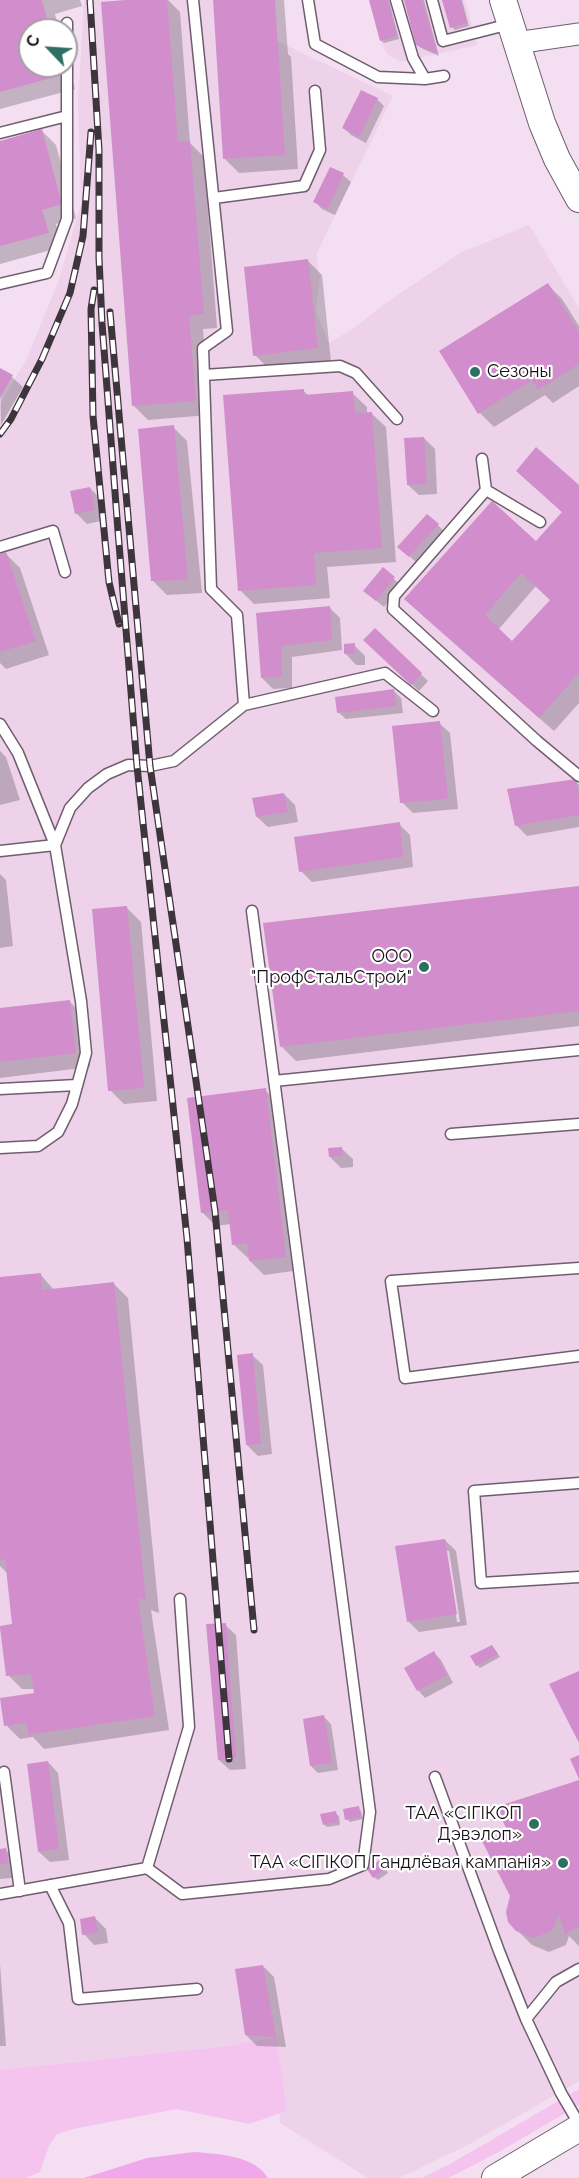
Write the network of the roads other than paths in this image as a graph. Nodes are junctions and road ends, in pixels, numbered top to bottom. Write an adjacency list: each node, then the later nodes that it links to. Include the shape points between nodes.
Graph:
1 (193, 0): 14 (lane)
2 (308, 0): 10 (lane, via 315,44 378,77)
3 (396, 0): 10 (lane, via 413,58)
4 (432, 0): 6 (lane, via 443,41)
5 (503, 0): 6 (street)
6 (513, 34): 7 (street); 15 (street, via 542,123)
7 (579, 34)
8 (444, 76): 10 (lane)
9 (67, 78): 12 (lane)
10 (425, 79)
11 (315, 91): 14 (lane, via 320,150 304,186)
12 (67, 116): 13 (lane); 16 (lane, via 67,219 47,273)
13 (0, 132)
14 (214, 198): 17 (lane, via 227,330 203,348)
15 (579, 199)
16 (0, 284)
17 (204, 375): 18 (lane, via 340,366 356,373); 24 (lane, via 211,589 237,615)
18 (397, 419)
19 (482, 459): 20 (lane)
20 (486, 490): 21 (lane); 27 (lane, via 394,596 393,609)
21 (540, 522)
22 (0, 548): 23 (lane, via 53,531)
23 (65, 572)
24 (244, 705): 25 (lane, via 385,673); 28 (lane, via 174,761 128,765 88,788 70,808)
25 (434, 711)
26 (0, 724): 28 (lane, via 18,753)
27 (579, 776)
28 (55, 845): 29 (lane); 33 (lane, via 86,1053)
29 (0, 851)
30 (252, 911): 32 (lane)
31 (579, 1050): 32 (lane)
32 (274, 1081): 45 (lane, via 370,1812 363,1866 329,1880 182,1894)
33 (77, 1085): 34 (lane); 37 (lane, via 58,1132 38,1146)
34 (0, 1089)
35 (579, 1124): 36 (lane)
36 (451, 1134)
37 (0, 1148)
38 (579, 1268): 39 (lane, via 391,1281 405,1378)
39 (579, 1356)
40 (579, 1482): 41 (lane, via 474,1491 481,1583)
41 (579, 1577)
42 (180, 1599): 45 (lane, via 189,1727)
43 (4, 1772): 47 (lane)
44 (435, 1777): 51 (lane)
45 (147, 1868): 46 (lane)
46 (50, 1885): 47 (lane); 50 (lane, via 69,1923 78,1999)
47 (20, 1891): 48 (lane)
48 (0, 1894)
49 (579, 1970): 51 (lane, via 556,1982)
50 (197, 1989)
51 (526, 2019): 52 (lane)
52 (579, 2124)
53 (579, 2128): 54 (street)
54 (495, 2178)

